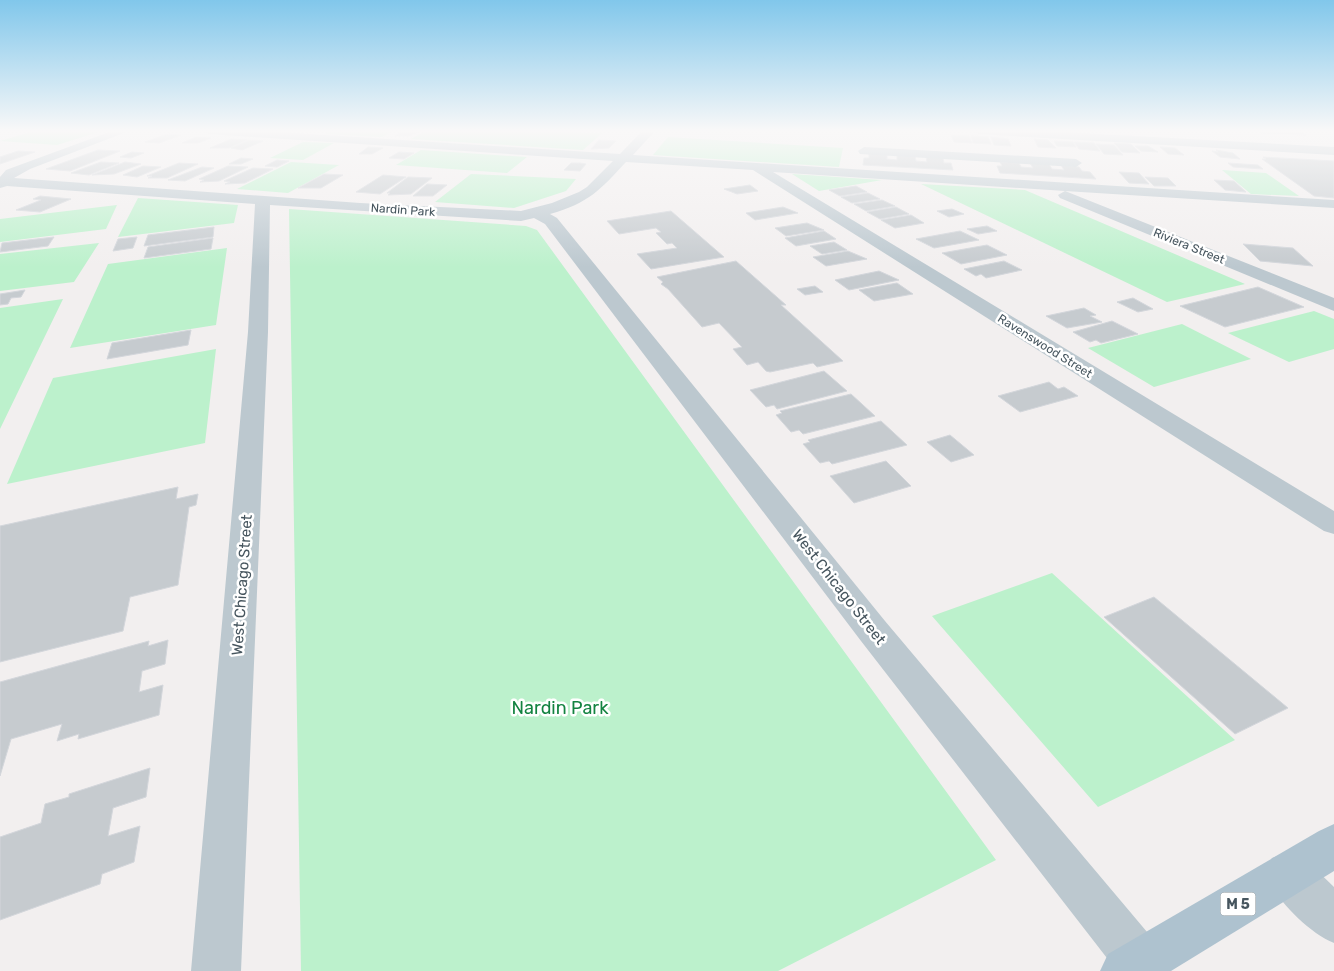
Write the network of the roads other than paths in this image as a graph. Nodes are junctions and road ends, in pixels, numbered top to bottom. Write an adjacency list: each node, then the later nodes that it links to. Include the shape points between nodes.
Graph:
1 (605, 176): 10 (street, Nardin Park, via 582,196)
2 (771, 176): 12 (street, Ravenswood Street)
3 (894, 176): 5 (street)
4 (976, 176): 5 (street)
5 (978, 182): 7 (street)
6 (1, 183): 8 (street, Nardin Park)
7 (1044, 186): 9 (street); 11 (street, Riviera Street)
8 (263, 200): 10 (street, Nardin Park, via 505,216); 17 (street, West Chicago Street, via 258,332)
9 (1334, 204)
10 (537, 213): 16 (street, West Chicago Street, via 551,221)
11 (1334, 305)
12 (1334, 524)
13 (1334, 846): 14 (main road, M 5)
14 (1288, 874): 15 (street); 16 (main road, M 5)
15 (1334, 919)
16 (1133, 966)
17 (216, 971)

